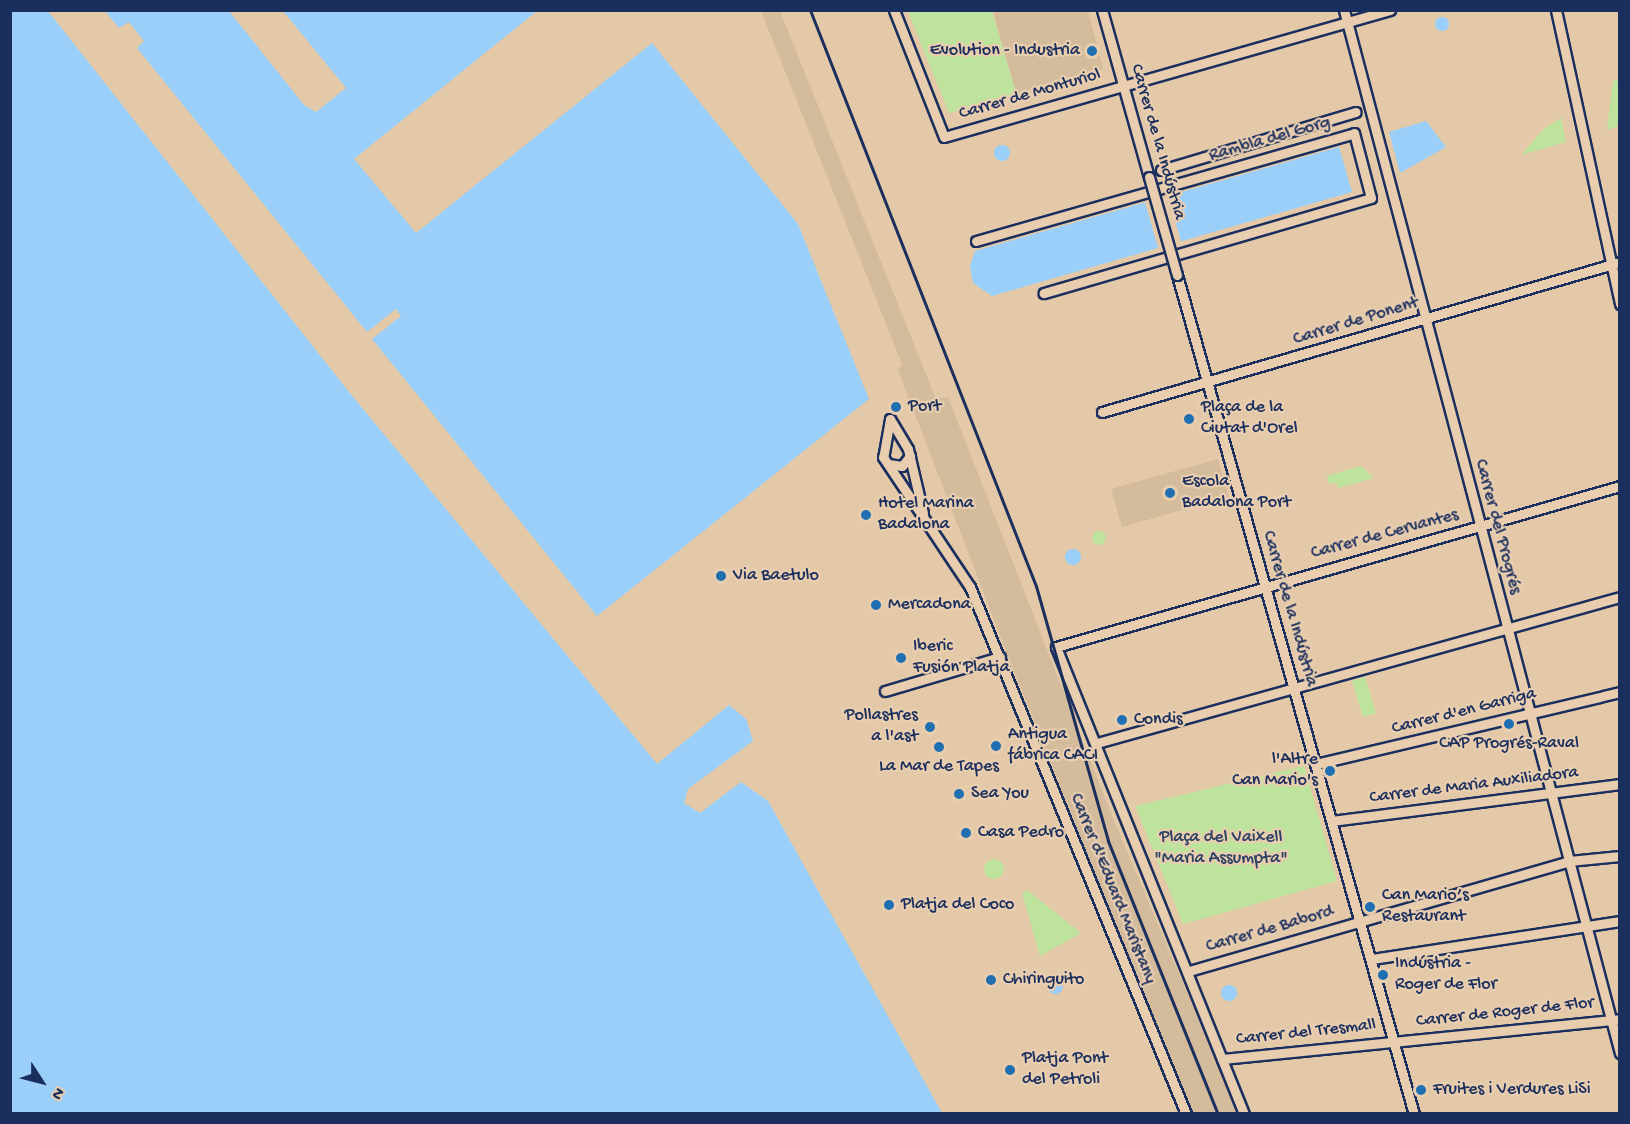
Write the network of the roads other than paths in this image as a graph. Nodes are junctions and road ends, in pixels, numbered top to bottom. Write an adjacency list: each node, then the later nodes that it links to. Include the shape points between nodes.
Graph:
1 (894, 10): 7 (street, Carrer de Monturiol, via 944,137)
2 (1102, 10): 7 (street, Carrer de la Indústria)
3 (1344, 10): 6 (street, Carrer del Progrés)
4 (1390, 10): 6 (street, Carrer de Monturiol)
5 (1556, 10): 11 (street)
6 (1348, 24): 7 (street, Carrer de Monturiol); 14 (street, Carrer del Progrés)
7 (1124, 85): 15 (street, Carrer de la Indústria, bridge)
8 (1356, 111): 9 (street)
9 (1161, 170)
10 (976, 242): 12 (street, Rambla del Gorg, via 1354,133 1371,198)
11 (1615, 263): 13 (street); 14 (street, Carrer de Ponent)
12 (1043, 293)
13 (1620, 304)
14 (1426, 318): 15 (street, Carrer de Ponent); 23 (street, Carrer del Progrés)
15 (1208, 385): 16 (street, Carrer de Ponent); 24 (street, Carrer de la Indústria)
16 (1102, 412)
17 (900, 440): 18 (street); 18 (street, via 890,419); 19 (street, Carrer d'Eduard Maristany)
18 (883, 449): 20 (street, Carrer d'Eduard Maristany)
19 (910, 456): 20 (street, via 902,466); 22 (street, Carrer d'Eduard Maristany)
20 (888, 464): 22 (street, Carrer d'Eduard Maristany)
21 (1620, 486): 23 (street, Carrer de Cervantes)
22 (924, 518): 27 (street, Carrer d'Eduard Maristany, via 970,587)
23 (1480, 526): 24 (street, Carrer de Cervantes); 26 (street, Carrer del Progrés)
24 (1266, 585): 28 (street, Carrer de la Indústria); 32 (street, Carrer de Cervantes, via 1056,647)
25 (1620, 597): 26 (street)
26 (1507, 629): 28 (street); 31 (street, Carrer del Progrés)
27 (1000, 657): 29 (street); 48 (street, Carrer d'Eduard Maristany)
28 (1294, 689): 32 (street); 33 (street, Carrer de la Indústria)
29 (885, 691)
30 (1620, 692): 31 (street, Carrer d'en Garriga)
31 (1530, 712): 33 (street, Carrer d'en Garriga); 35 (street, Carrer del Progrés)
32 (1097, 743): 43 (street)
33 (1316, 764): 36 (street, Carrer de la Indústria)
34 (1620, 784): 35 (street, Carrer de Maria Auxiliadora)
35 (1551, 792): 36 (street, Carrer de Maria Auxiliadora); 38 (street, Carrer del Progrés)
36 (1332, 821): 39 (street, Carrer de la Indústria)
37 (1620, 856): 38 (street, Carrer de Babord)
38 (1569, 861): 39 (street, Carrer de Babord); 41 (street, Carrer del Progrés)
39 (1361, 920): 42 (street, Carrer de la Indústria); 43 (street, Carrer de Babord)
40 (1620, 921): 41 (street)
41 (1585, 924): 42 (street); 44 (street, Carrer del Progrés)
42 (1372, 959): 45 (street, Carrer de la Indústria)
43 (1189, 971): 47 (street)
44 (1615, 1019): 45 (street, Carrer de Roger de Flor); 46 (street, Carrer del Progrés)
45 (1394, 1041): 47 (street, Carrer del Tresmall); 50 (street, Carrer de la Indústria)
46 (1620, 1053)
47 (1222, 1059): 49 (street)
48 (1185, 1113)
49 (1244, 1113)
50 (1414, 1113)

